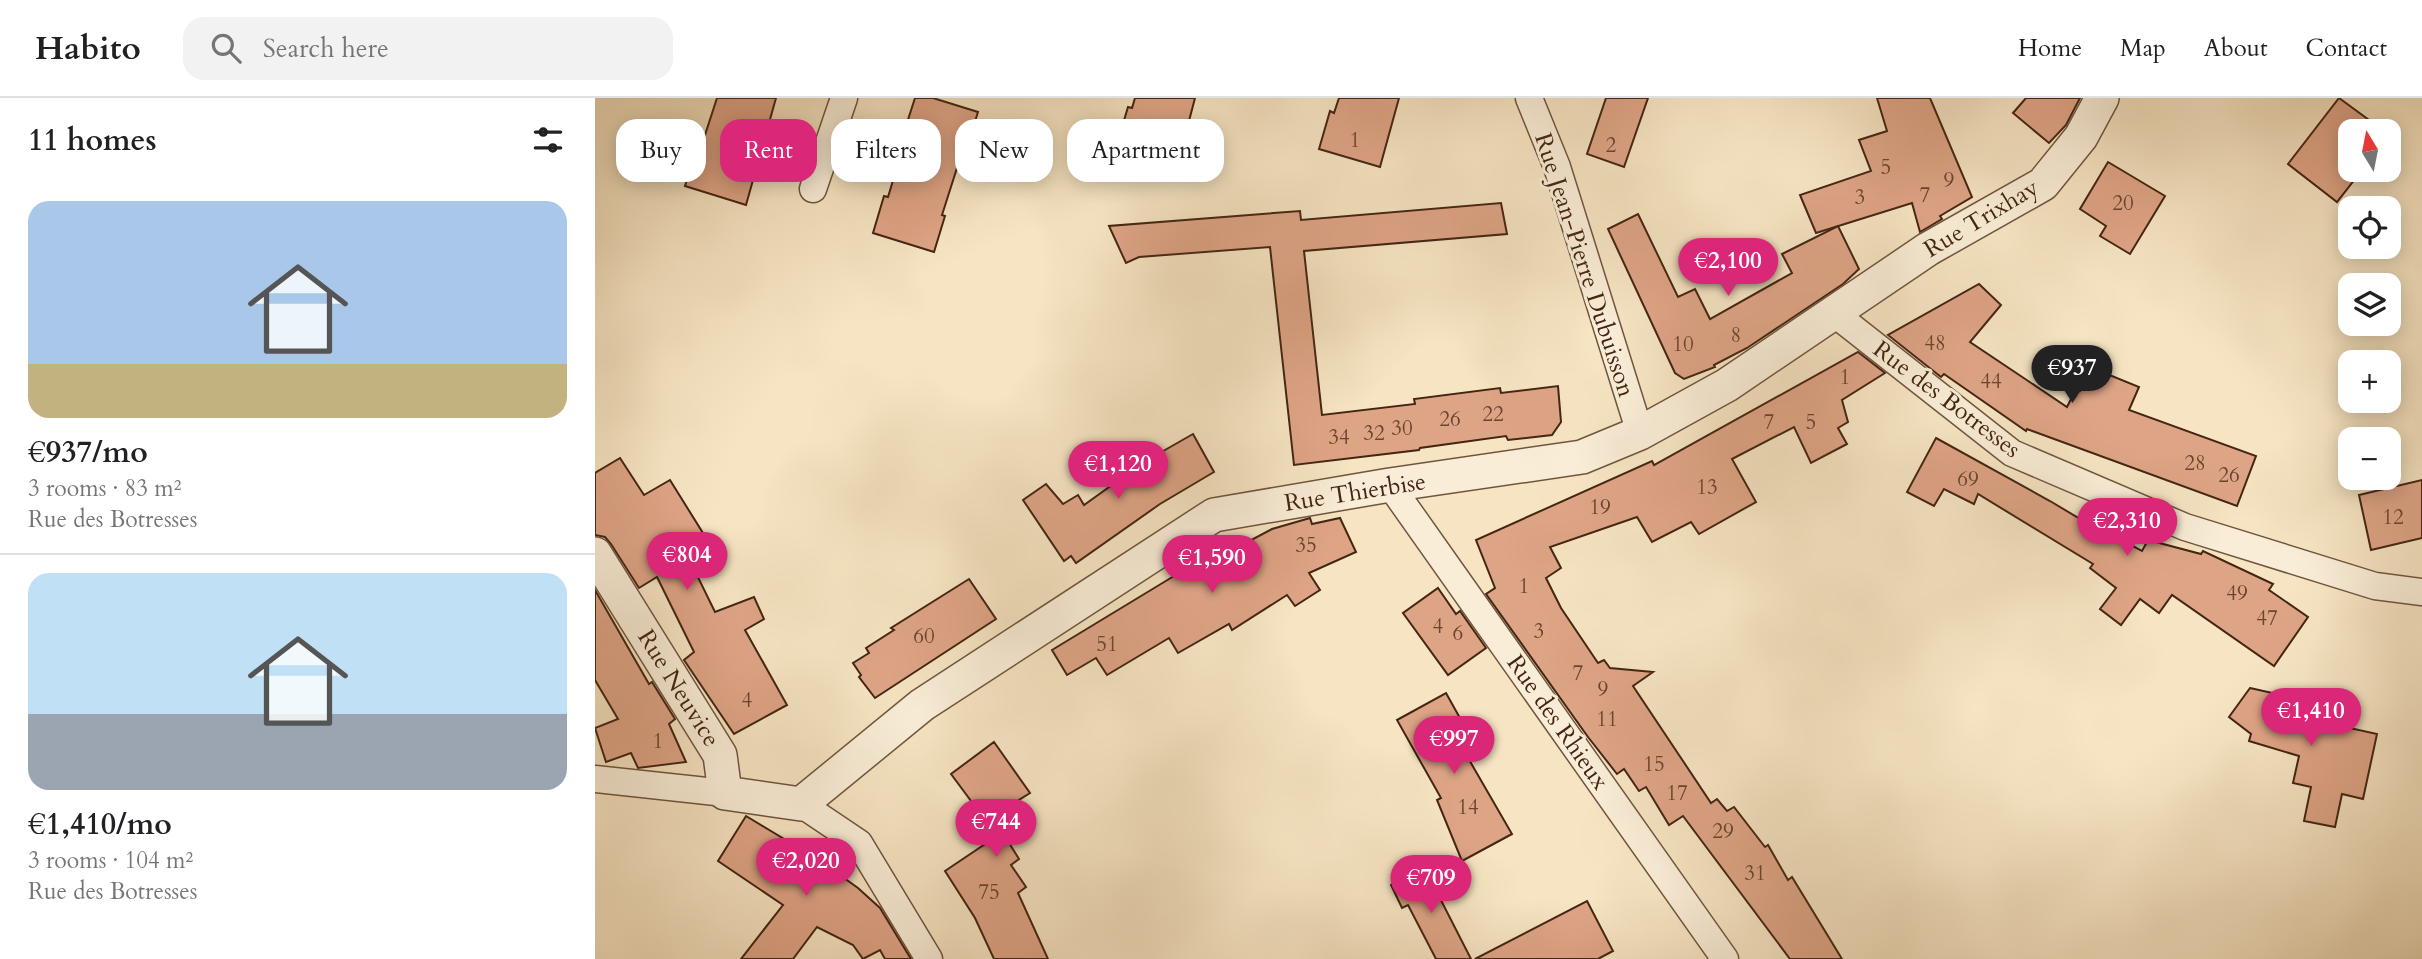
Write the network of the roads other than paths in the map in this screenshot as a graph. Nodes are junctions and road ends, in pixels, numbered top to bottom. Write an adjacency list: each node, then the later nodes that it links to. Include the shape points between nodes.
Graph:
1 (843, 98): 4 (street)
2 (1529, 98): 6 (street, Rue Jean-Pierre Dubuisson, via 1557,167)
3 (2102, 98): 5 (street, Rue Trixhay, via 2081,137 2043,184 1928,249)
4 (813, 189)
5 (1835, 314): 6 (street, Rue Thierbise, via 1727,386); 9 (street, Rue des Botresses, via 2012,453 2185,527 2375,586)
6 (1640, 433): 7 (street, Rue Thierbise, via 1582,457)
7 (1390, 485): 12 (street, Rue Thierbise, via 1214,515 922,705); 14 (street, Rue des Rhieux)
8 (595, 554): 11 (street, Rue Neuvice, via 720,755)
9 (2422, 592)
10 (595, 779): 11 (street)
11 (725, 793): 12 (street)
12 (801, 804): 13 (street, via 859,843)
13 (929, 959)
14 (1725, 959)

